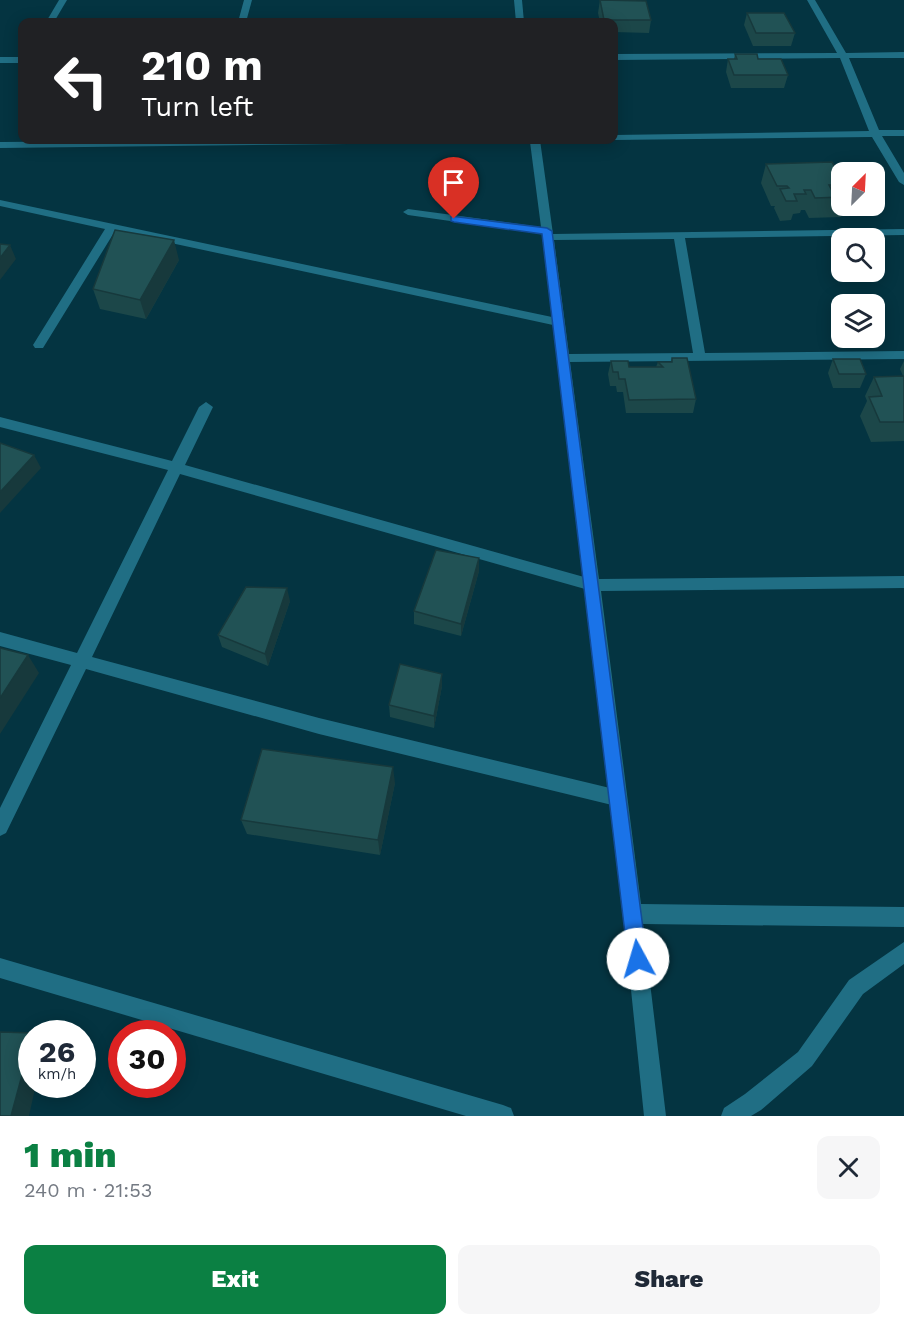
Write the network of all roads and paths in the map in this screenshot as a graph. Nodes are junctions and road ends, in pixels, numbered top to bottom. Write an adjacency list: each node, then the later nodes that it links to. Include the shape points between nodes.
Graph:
1 (63, 0): 5 (street)
2 (249, 0): 6 (street)
3 (518, 0): 7 (street)
4 (811, 0): 8 (street)
5 (52, 18)
6 (243, 18)
7 (520, 18)
8 (843, 55): 9 (street); 10 (street); 13 (street)
9 (904, 55)
10 (618, 57)
11 (0, 60): 12 (street)
12 (18, 60)
13 (875, 133): 14 (street); 15 (street); 19 (street)
14 (904, 133)
15 (618, 138)
16 (70, 144): 18 (street)
17 (536, 144): 24 (street)
18 (0, 145)
19 (904, 182)
20 (0, 203): 22 (street)
21 (408, 212): 24 (street)
22 (112, 227): 26 (street); 27 (street)
23 (904, 232): 25 (street)
24 (547, 234): 25 (street); 26 (street)
25 (679, 234): 30 (street)
26 (558, 322): 29 (street)
27 (39, 345)
28 (904, 355): 30 (street)
29 (563, 358): 30 (street); 35 (street)
30 (700, 358)
31 (206, 407): 33 (street)
32 (0, 422): 33 (street)
33 (175, 467): 35 (street); 37 (street)
34 (904, 582): 35 (street)
35 (592, 585): 38 (street)
36 (0, 639): 37 (street)
37 (81, 663): 38 (street); 39 (street)
38 (620, 799): 40 (street)
39 (0, 827)
40 (633, 914): 41 (street); 45 (street)
41 (904, 917)
42 (904, 951): 46 (street, via 856,987 805,1059)
43 (0, 968): 44 (street)
44 (503, 1116)
45 (655, 1116)
46 (732, 1116)

